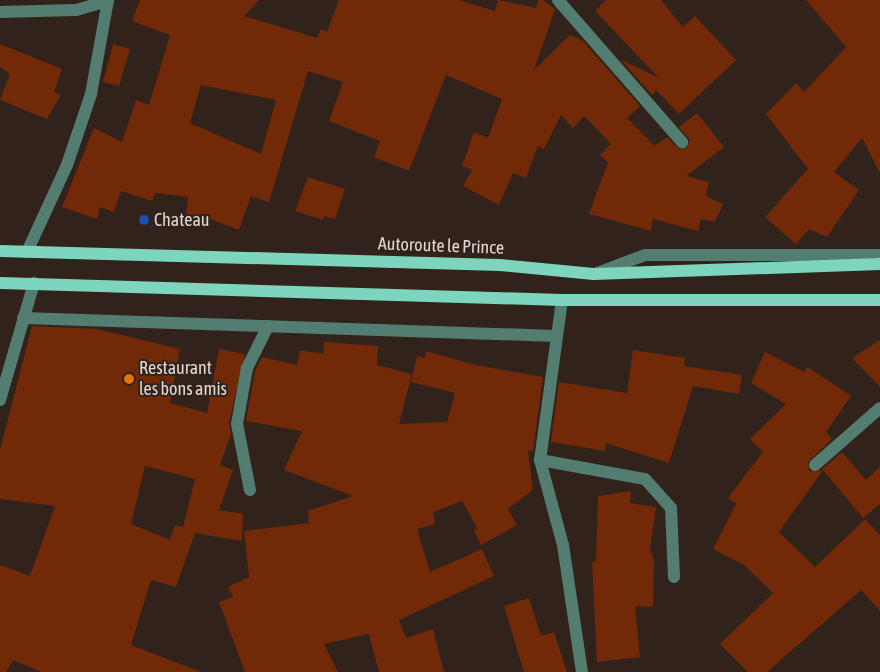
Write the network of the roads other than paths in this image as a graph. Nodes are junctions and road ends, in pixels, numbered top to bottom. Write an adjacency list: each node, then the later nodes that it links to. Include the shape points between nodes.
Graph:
1 (108, 0): 3 (street, via 76,10); 6 (street, via 91,94 67,166)
2 (558, 0): 4 (street)
3 (0, 12)
4 (682, 142)
5 (0, 251): 6 (main road, Autoroute le Prince)
6 (27, 252): 9 (main road, Autoroute le Prince, via 500,265)
7 (880, 255): 9 (street, via 644,255)
8 (880, 264): 9 (main road, Autoroute le Prince)
9 (594, 274)
10 (0, 283): 11 (main road)
11 (34, 283): 12 (main road); 14 (street)
12 (562, 300): 13 (main road); 16 (street)
13 (880, 300)
14 (23, 318): 15 (street); 17 (street)
15 (268, 326): 16 (street); 21 (street, via 247,368 237,424)
16 (556, 336): 19 (street)
17 (0, 400)
18 (880, 408): 20 (street)
19 (540, 460): 22 (street, via 645,479 671,508); 23 (street, via 563,545)
20 (815, 465)
21 (250, 490)
22 (674, 577)
23 (582, 672)

